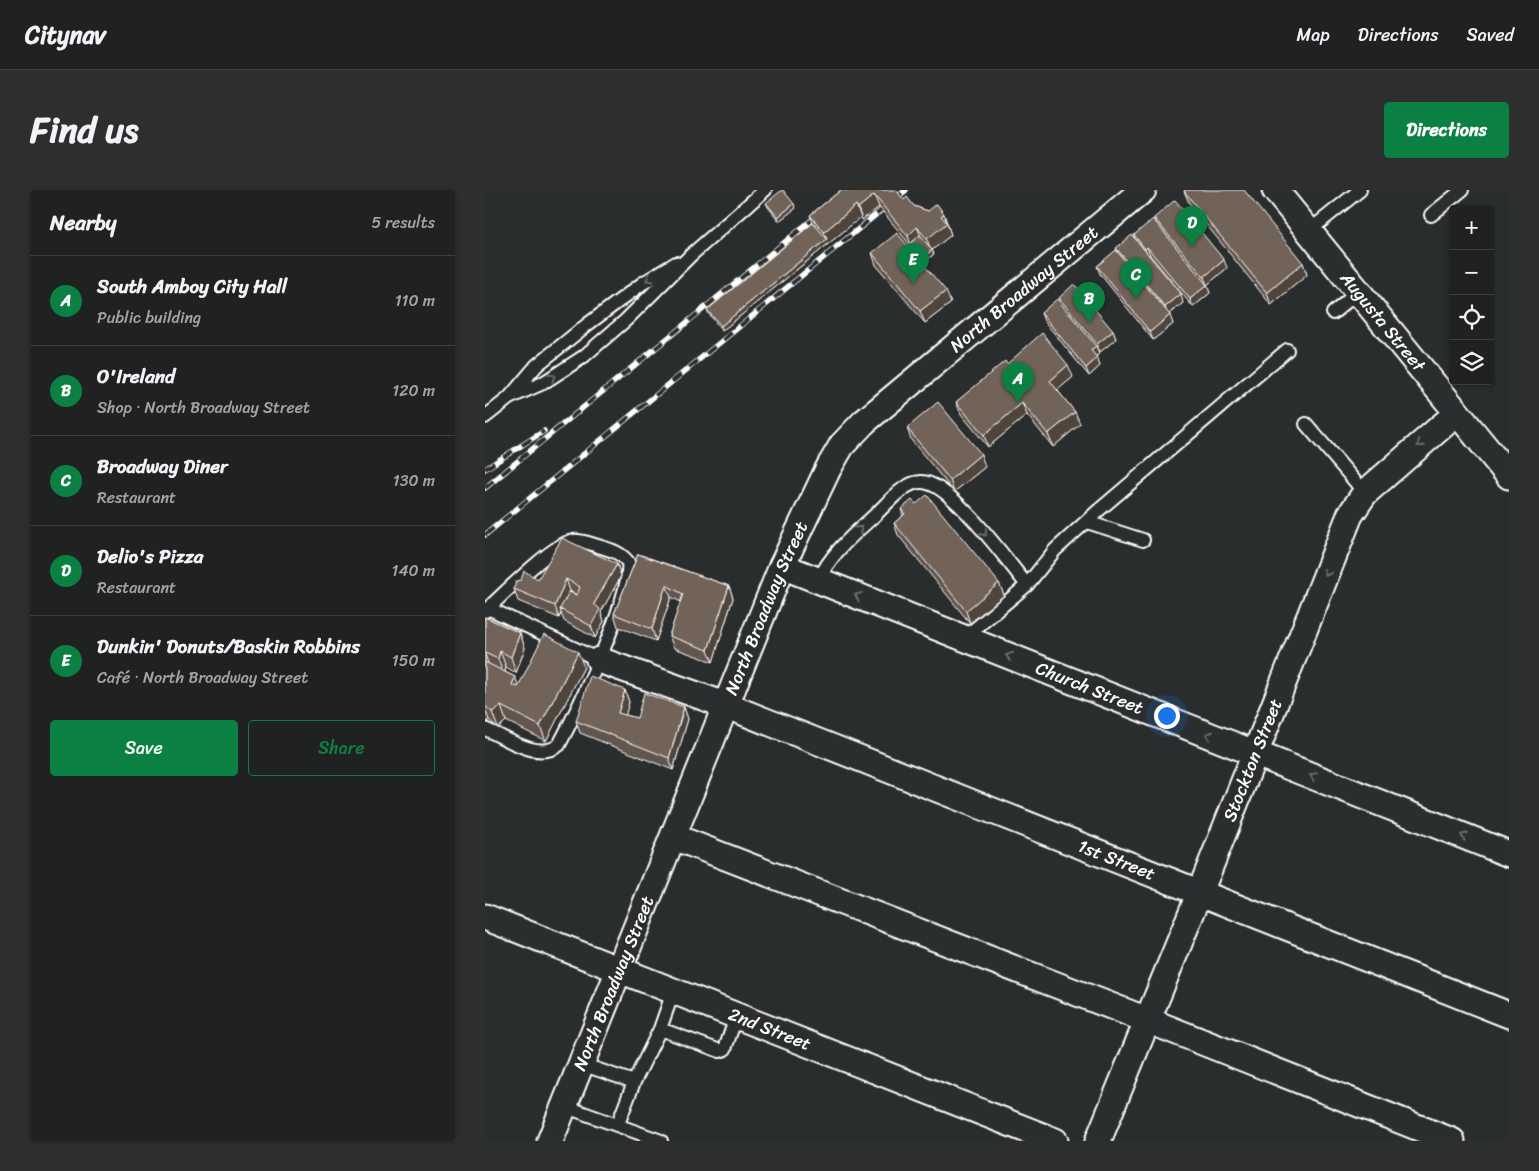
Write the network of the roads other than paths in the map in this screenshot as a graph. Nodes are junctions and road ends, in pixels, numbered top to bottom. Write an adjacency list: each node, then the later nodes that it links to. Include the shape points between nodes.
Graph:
1 (765, 190): 8 (lane)
2 (1143, 190): 20 (street, North Broadway Street, via 864,422 842,445 828,469)
3 (1275, 190): 7 (street, Augusta Street)
4 (1360, 190): 7 (lane)
5 (1462, 190): 6 (lane)
6 (1431, 215)
7 (1309, 231): 9 (street, Augusta Street)
8 (691, 255): 12 (lane, one-way to 12, via 643,283 537,365); 12 (lane, one-way to 8, via 543,383 583,357 626,320)
9 (1358, 292): 10 (lane); 13 (street, Augusta Street)
10 (1333, 313)
11 (1287, 350): 18 (lane)
12 (509, 398): 14 (lane)
13 (1457, 412): 16 (street, Augusta Street); 17 (street, Stockton Street, one-way to 17)
14 (485, 417)
15 (1306, 424): 17 (lane)
16 (1509, 476)
17 (1365, 492): 28 (street, Stockton Street, one-way to 28, via 1350,516)
18 (1087, 522): 19 (lane); 22 (lane, via 1055,550)
19 (1143, 540)
20 (782, 566): 21 (street, Church Street); 26 (street, North Broadway Street)
21 (818, 580): 22 (lane, one-way to 22, via 838,550 905,487 920,482 935,484 965,510); 24 (street, Church Street, one-way to 21)
22 (1027, 585): 24 (lane)
23 (487, 609): 25 (lane); 25 (lane, via 532,567 571,541 622,555 629,570)
24 (963, 638): 28 (street, Church Street, one-way to 24)
25 (599, 660): 26 (street, 1st Street); 27 (lane, via 564,736 552,750 535,750)
26 (725, 705): 29 (street, North Broadway Street); 31 (street, 1st Street)
27 (485, 729)
28 (1254, 753): 30 (street, Church Street, one-way to 28); 31 (street, Stockton Street)
29 (674, 837): 33 (street, North Broadway Street); 37 (street)
30 (1509, 854)
31 (1200, 892): 35 (street, 1st Street); 37 (street, Stockton Street)
32 (485, 917): 33 (street, 2nd Street)
33 (618, 970): 34 (street, 2nd Street); 39 (street, North Broadway Street)
34 (673, 992): 36 (street, 2nd Street); 38 (lane)
35 (1509, 1015)
36 (736, 1017): 38 (lane, via 725,1049 720,1051); 45 (street, 2nd Street)
37 (1147, 1020): 46 (street, Stockton Street); 47 (street)
38 (660, 1029): 40 (lane)
39 (581, 1064): 40 (lane); 41 (street, North Broadway Street)
40 (634, 1082): 42 (lane)
41 (564, 1106): 42 (lane); 43 (street, North Broadway Street)
42 (618, 1124): 44 (lane)
43 (550, 1141)
44 (661, 1141)
45 (1055, 1141)
46 (1098, 1141)
47 (1452, 1141)

